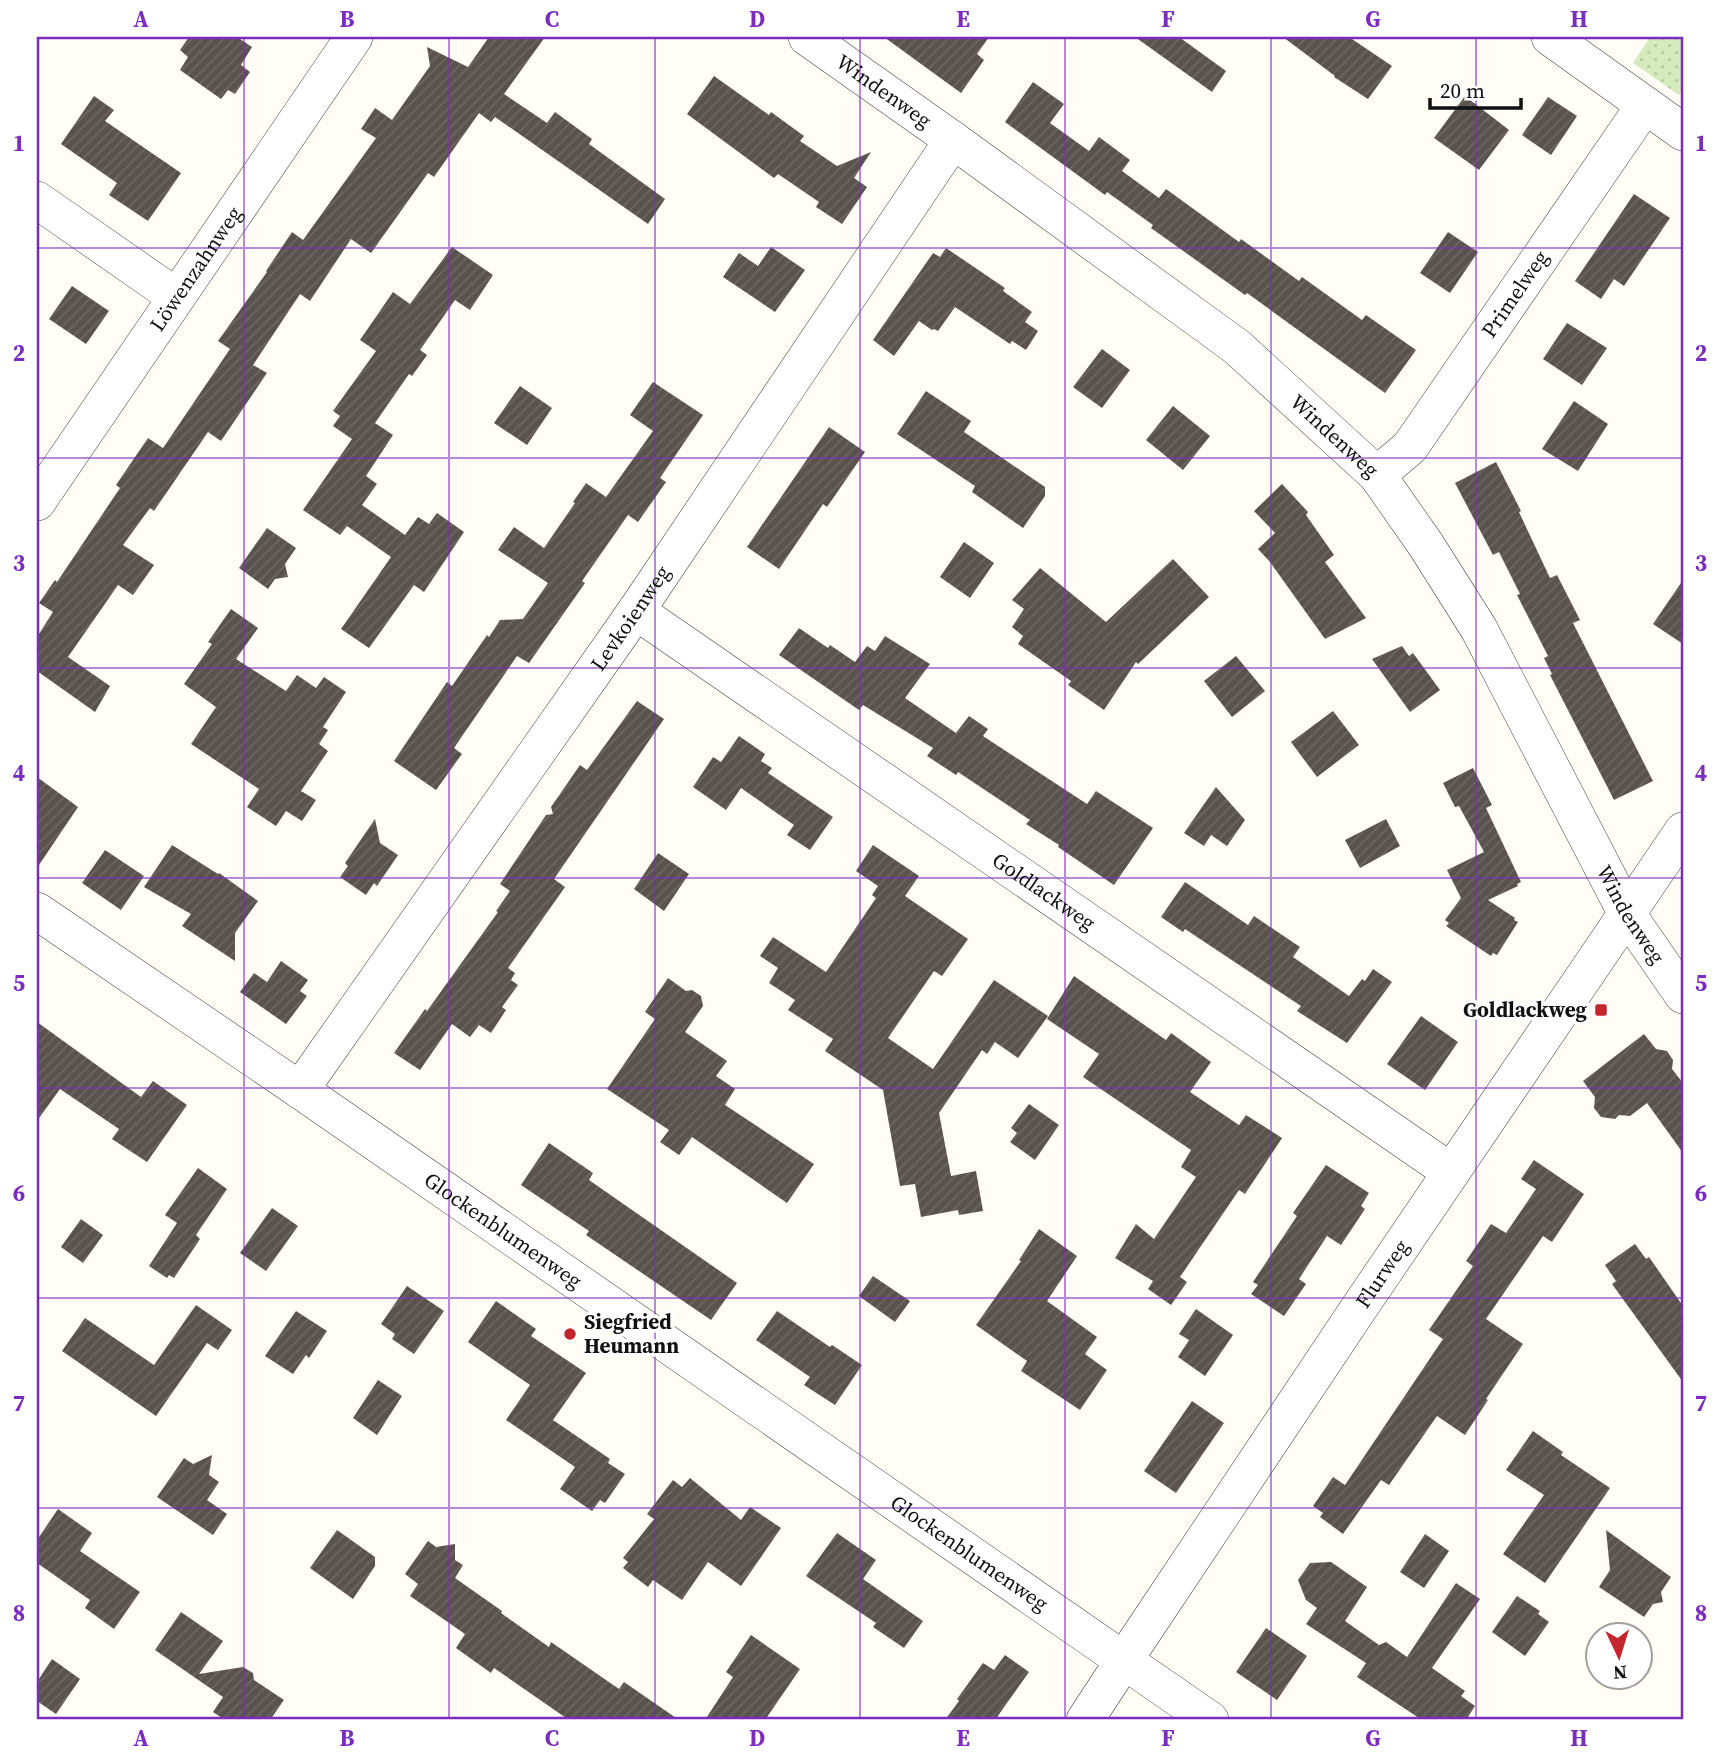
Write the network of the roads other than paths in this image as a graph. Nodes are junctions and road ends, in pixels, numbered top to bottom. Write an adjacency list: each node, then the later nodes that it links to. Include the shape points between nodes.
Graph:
1 (354, 37): 8 (street, Löwenzahnweg)
2 (807, 37): 6 (street, Windenweg)
3 (1550, 37): 4 (street)
4 (1645, 105): 5 (street); 9 (street, Primelweg, via 1410,447)
5 (1683, 132)
6 (953, 140): 9 (street, Windenweg, via 1237,347); 11 (street, Levkoienweg)
7 (37, 200): 8 (street)
8 (175, 296): 10 (street, Löwenzahnweg)
9 (1377, 475): 14 (street, Windenweg, via 1479,629)
10 (37, 502)
11 (636, 611): 16 (street, Levkoienweg); 17 (street, Goldlackweg)
12 (1683, 831): 14 (street, Flurweg)
13 (37, 911): 16 (street, Glockenblumenweg)
14 (1627, 914): 15 (street, Windenweg); 17 (street, Flurweg)
15 (1683, 995)
16 (300, 1090): 18 (street, Glockenblumenweg)
17 (1451, 1172): 18 (street, Flurweg)
18 (1124, 1660): 19 (street, Flurweg); 20 (street, Glockenblumenweg)
19 (1086, 1720)
20 (1210, 1720)

